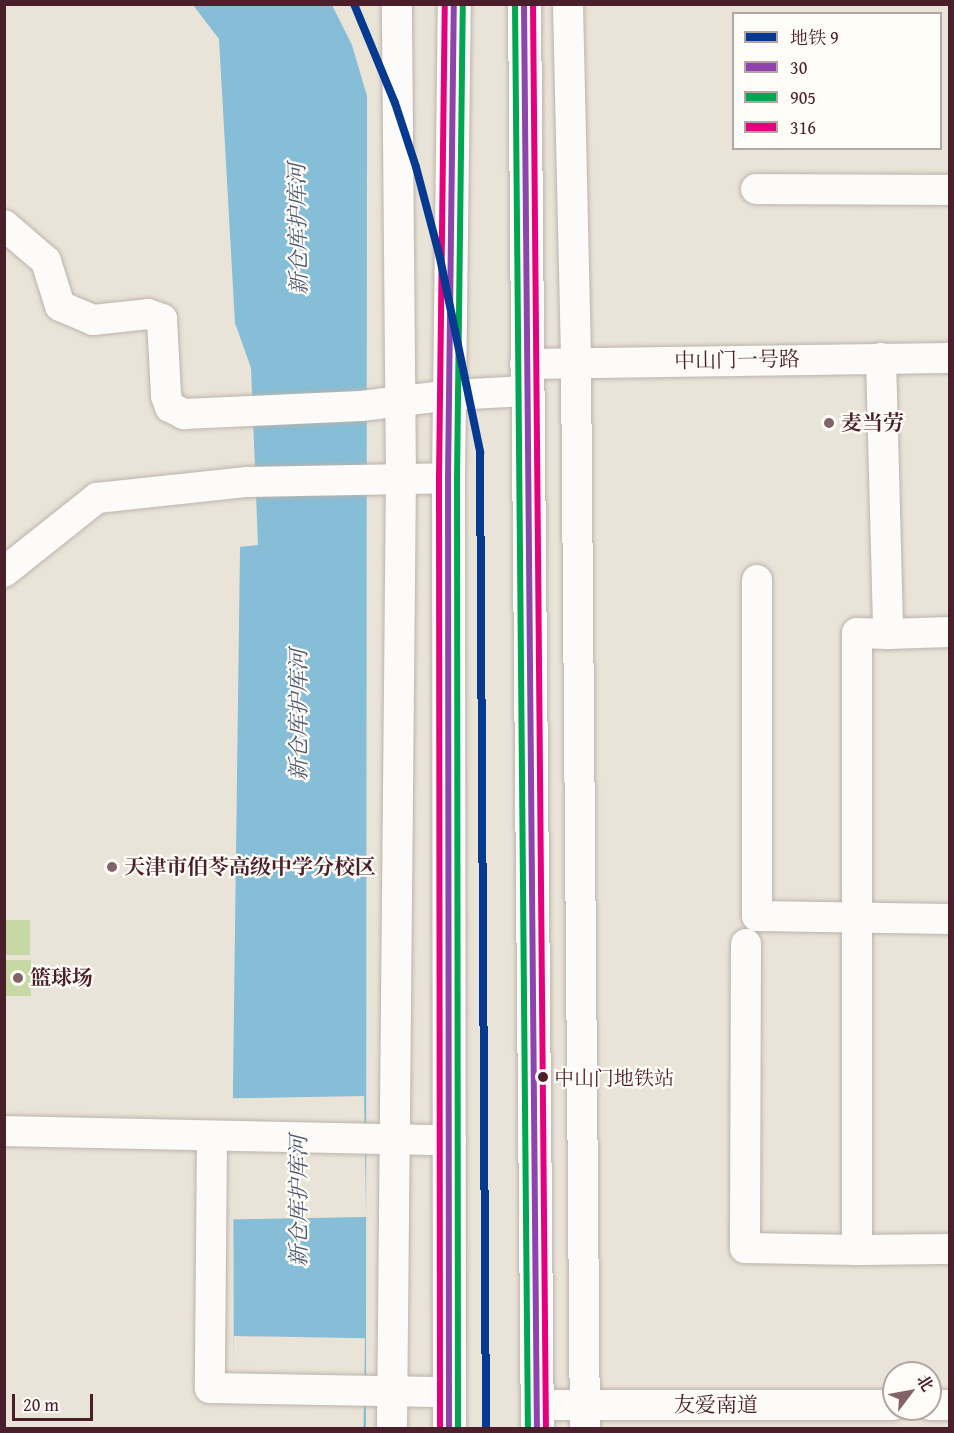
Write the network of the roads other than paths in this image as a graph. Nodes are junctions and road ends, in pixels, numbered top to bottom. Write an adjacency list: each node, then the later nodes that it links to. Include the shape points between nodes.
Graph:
1 (397, 4): 13 (street)
2 (454, 4): 12 (main road)
3 (524, 4): 11 (main road)
4 (568, 4): 10 (street)
5 (756, 189): 6 (street)
6 (950, 190)
7 (4, 225): 13 (street, 中山门一号路, via 46,261 60,306 93,320 148,314 162,320 170,406 184,414)
8 (880, 358): 9 (street, 中山门一号路); 10 (street, 中山门一号路); 19 (street)
9 (950, 358)
10 (576, 362): 11 (street, 中山门一号路); 33 (street)
11 (526, 378): 12 (street, 中山门一号路); 32 (main road)
12 (452, 395): 13 (street, 中山门一号路); 14 (main road)
13 (399, 401): 15 (street)
14 (448, 478): 15 (street); 26 (main road)
15 (401, 479): 16 (street, via 247,482 97,498); 25 (street)
16 (4, 572)
17 (757, 580): 20 (street, via 758,916)
18 (950, 632): 19 (street)
19 (888, 634): 20 (street, via 857,633)
20 (854, 918): 21 (street); 28 (street)
21 (950, 919)
22 (746, 944): 28 (street, via 745,1248)
23 (4, 1131): 24 (street)
24 (226, 1136): 25 (street); 29 (street, via 210,1388)
25 (395, 1140): 26 (street); 29 (street)
26 (451, 1140): 30 (main road)
27 (950, 1248): 28 (street)
28 (857, 1250)
29 (392, 1391): 30 (street); 34 (street)
30 (449, 1392): 35 (main road)
31 (882, 1405): 33 (street, 友爱南道)
32 (537, 1417): 33 (street, 友爱南道)
33 (585, 1417)
34 (392, 1428)
35 (449, 1428)

